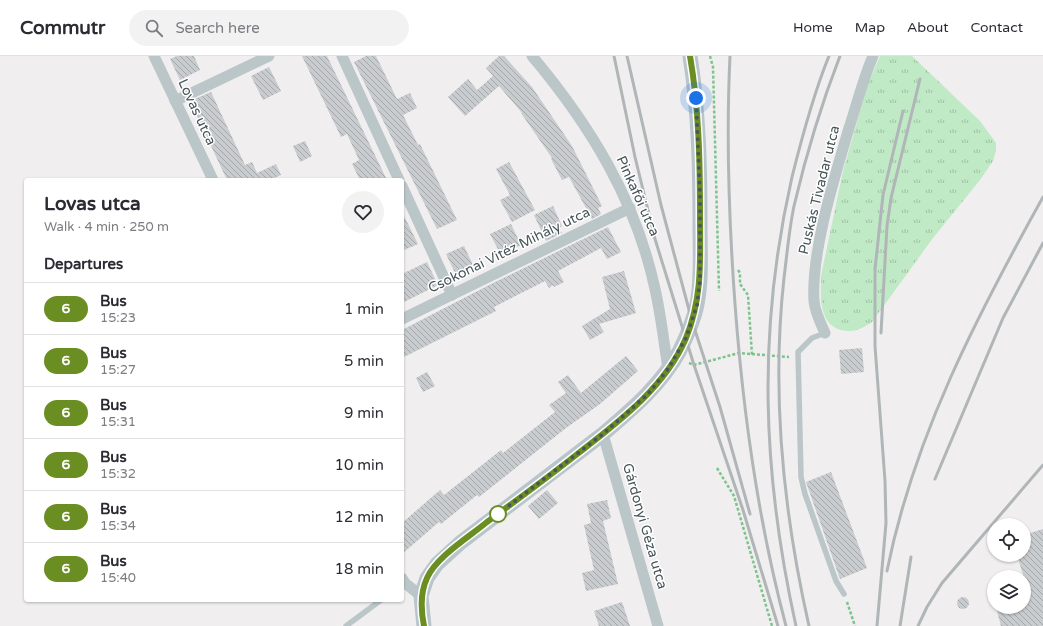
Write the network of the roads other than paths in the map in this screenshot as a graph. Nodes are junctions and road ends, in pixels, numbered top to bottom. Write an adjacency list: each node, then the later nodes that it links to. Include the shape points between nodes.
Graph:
1 (154, 56): 7 (street, Lovas utca)
2 (269, 56): 7 (street)
3 (342, 56): 9 (street)
4 (532, 56): 11 (street, Pinkafői utca, via 579,116 618,182)
5 (690, 56): 15 (street, via 698,124 700,280 697,305 686,338)
6 (873, 56): 14 (street, Puskás Tivadar utca, via 842,153 819,247 814,276 814,302)
7 (175, 101): 8 (street, Lovas utca)
8 (212, 178)
9 (398, 178)
10 (404, 190): 12 (street)
11 (630, 208): 12 (street, Csokonai Vitéz Mihály utca); 15 (street, Pinkafői utca, via 655,290)
12 (452, 295): 13 (street, Csokonai Vitéz Mihály utca)
13 (404, 318)
14 (825, 333): 18 (lane, via 812,338 798,352 801,477 834,573)
15 (668, 369): 16 (street, via 648,394)
16 (603, 434): 19 (street, via 460,543 430,573); 23 (street, Gárdonyi Géza utca)
17 (404, 583): 19 (street)
18 (844, 594)
19 (422, 596): 22 (street)
20 (378, 602): 21 (lane)
21 (346, 626)
22 (424, 626)
23 (658, 626)

